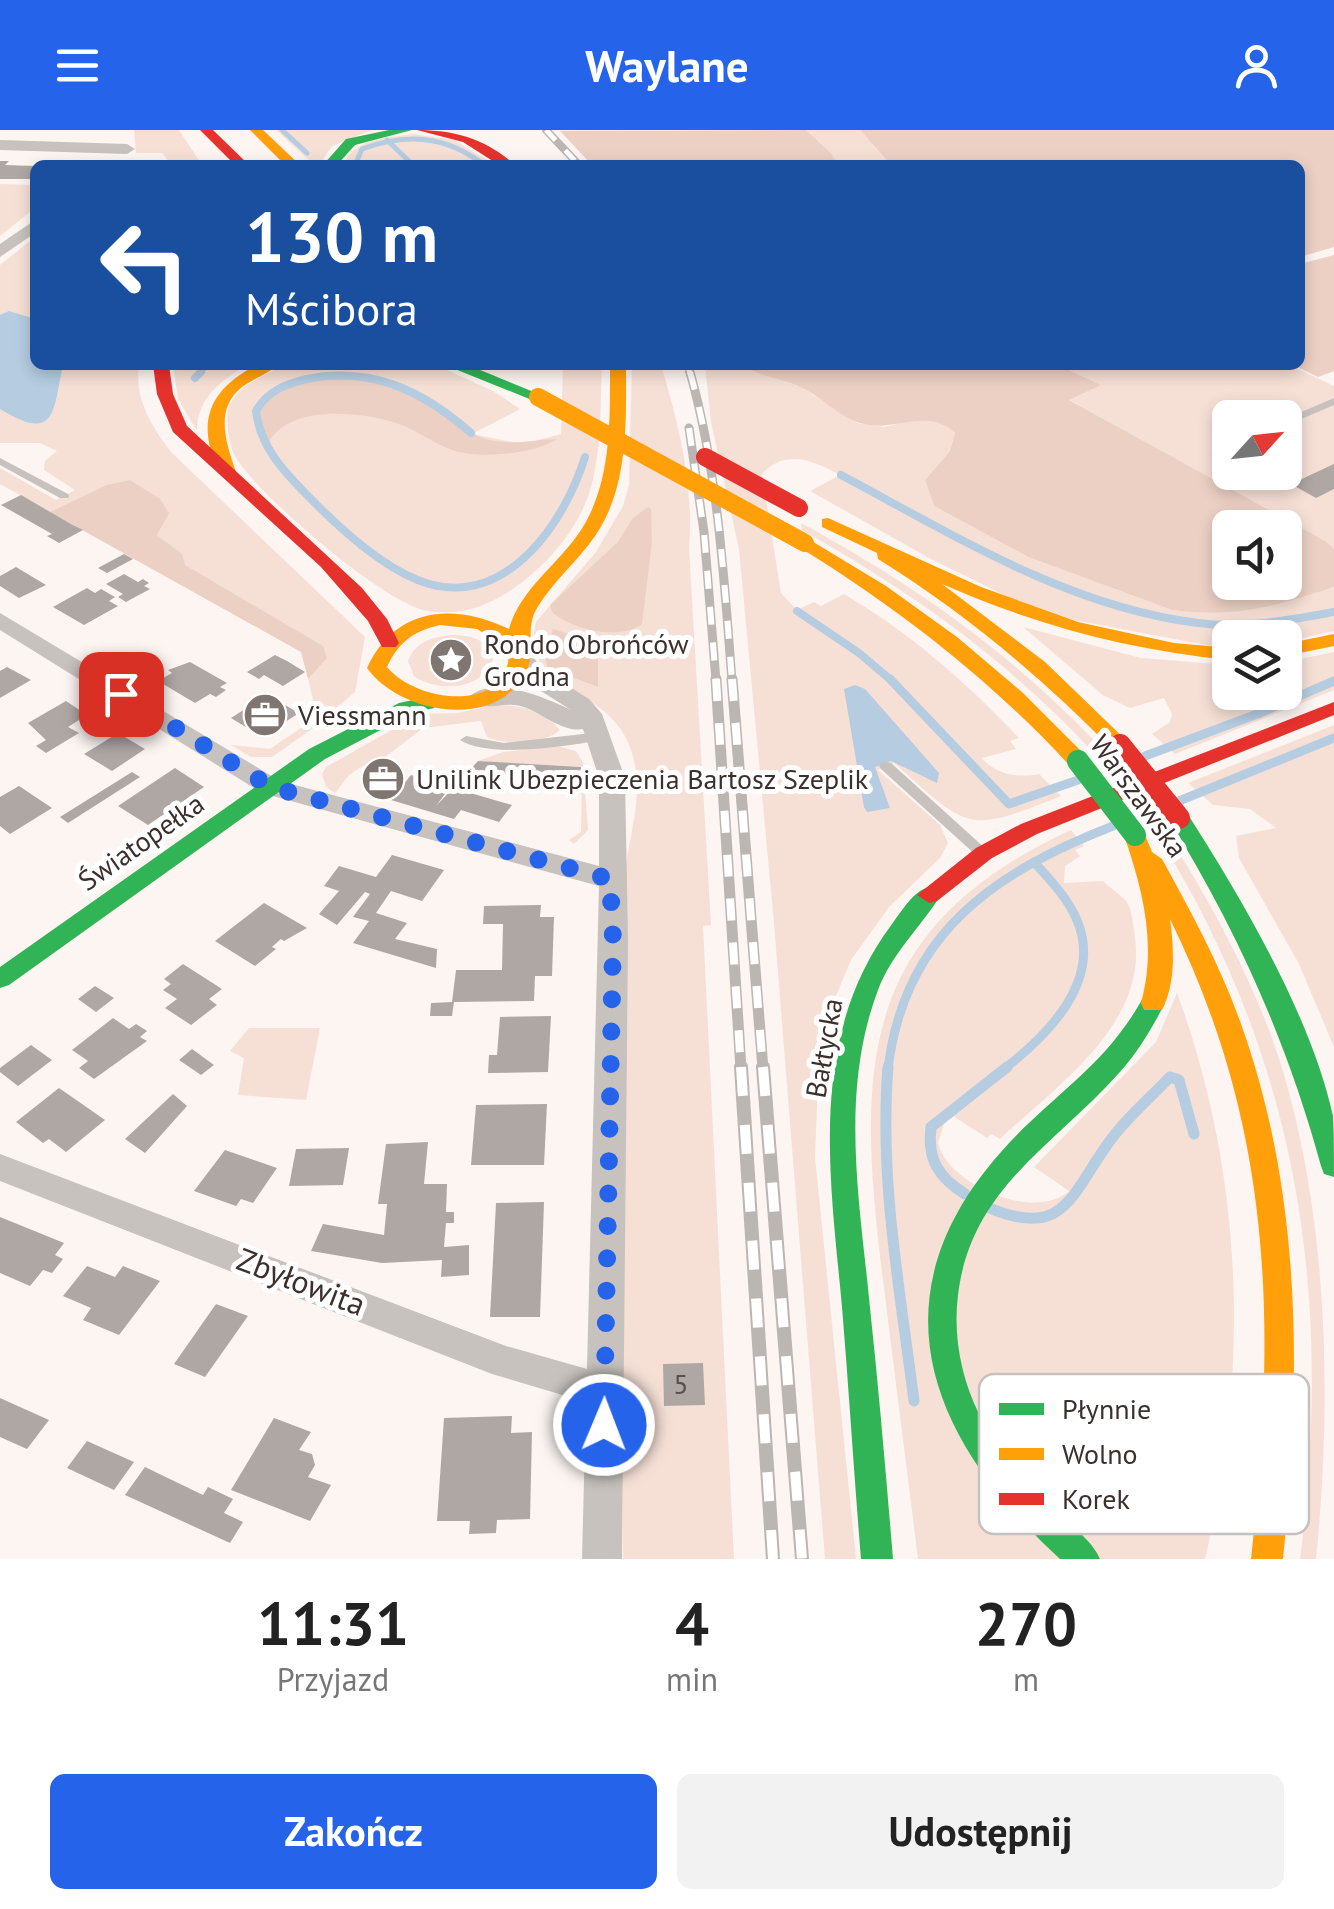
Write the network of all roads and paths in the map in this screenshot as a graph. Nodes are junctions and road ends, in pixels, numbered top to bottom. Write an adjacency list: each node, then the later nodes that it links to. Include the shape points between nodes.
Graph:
1 (126, 130): 8 (street)
2 (206, 130): 10 (main road); 11 (main road)
3 (256, 130): 12 (main road)
4 (406, 130): 13 (main road, via 359,138)
5 (424, 130): 14 (main road, via 467,139)
6 (484, 130): 15 (main road)
7 (0, 145): 8 (street)
8 (127, 149): 9 (street)
9 (117, 160)
10 (220, 160)
11 (237, 160)
12 (288, 160)
13 (333, 160)
14 (500, 160)
15 (516, 160)
16 (30, 229): 17 (street)
17 (0, 252)
18 (162, 370): 30 (main road, via 179,428)
19 (261, 370): 30 (main road, via 229,389 213,416)
20 (466, 370): 24 (main road)
21 (492, 370): 24 (main road, Warszawska)
22 (618, 370): 33 (main road, via 616,456 603,510)
23 (591, 396): 27 (main road)
24 (538, 397): 51 (main road, Warszawska, bridge, via 804,544 953,640 1037,714)
25 (1334, 401): 26 (lane)
26 (1302, 415)
27 (643, 424)
28 (677, 442): 32 (main road, Warszawska, bridge)
29 (0, 461): 31 (lane)
30 (227, 472): 34 (main road)
31 (64, 496)
32 (828, 523): 41 (main road, via 1074,632 1161,651); 55 (main road, Warszawska, bridge, via 998,631 1120,746 1179,818 1240,914 1282,1002)
33 (549, 582): 36 (main road, via 487,615); 40 (main road, via 518,626)
34 (352, 589): 36 (main road, via 411,616); 38 (main road)
35 (0, 620): 50 (street)
36 (448, 620): 38 (main road, via 412,628); 40 (main road, via 495,626)
37 (1334, 640): 39 (main road)
38 (389, 643): 42 (main road, via 378,665)
39 (1302, 647)
40 (520, 651): 43 (main road, via 509,682); 46 (street, via 533,676 586,711)
41 (1212, 653)
42 (384, 680): 44 (main road); 48 (main road, Światopełka)
43 (480, 698): 44 (main road); 46 (street, via 528,699)
44 (427, 703): 48 (main road, Światopełka)
45 (1334, 708): 52 (main road, Bałtycka, via 1038,825)
46 (599, 738): 47 (lane, via 504,746); 53 (street, via 612,778)
47 (466, 740)
48 (317, 754): 50 (main road, Światopełka)
49 (886, 766): 52 (lane)
50 (271, 787): 53 (street); 54 (main road, Światopełka)
51 (1135, 835): 57 (main road, Warszawska, via 1216,986 1244,1064 1280,1236); 59 (main road, via 1160,930 1154,999 1111,1064 999,1172 965,1217 946,1269 940,1310 949,1378)
52 (982, 854): 64 (main road, Bałtycka, via 928,899 887,949 865,990 847,1053 843,1156)
53 (610, 879): 58 (street)
54 (0, 979)
55 (1334, 1166)
56 (0, 1167): 58 (street, Zbyłowita, via 505,1362)
57 (1281, 1374)
58 (604, 1391): 63 (street)
59 (979, 1445)
60 (1054, 1534): 65 (main road)
61 (1260, 1534): 66 (lane)
62 (1270, 1534): 67 (main road, Warszawska)
63 (602, 1559)
64 (876, 1559)
65 (1084, 1559)
66 (1249, 1559)
67 (1267, 1559)

